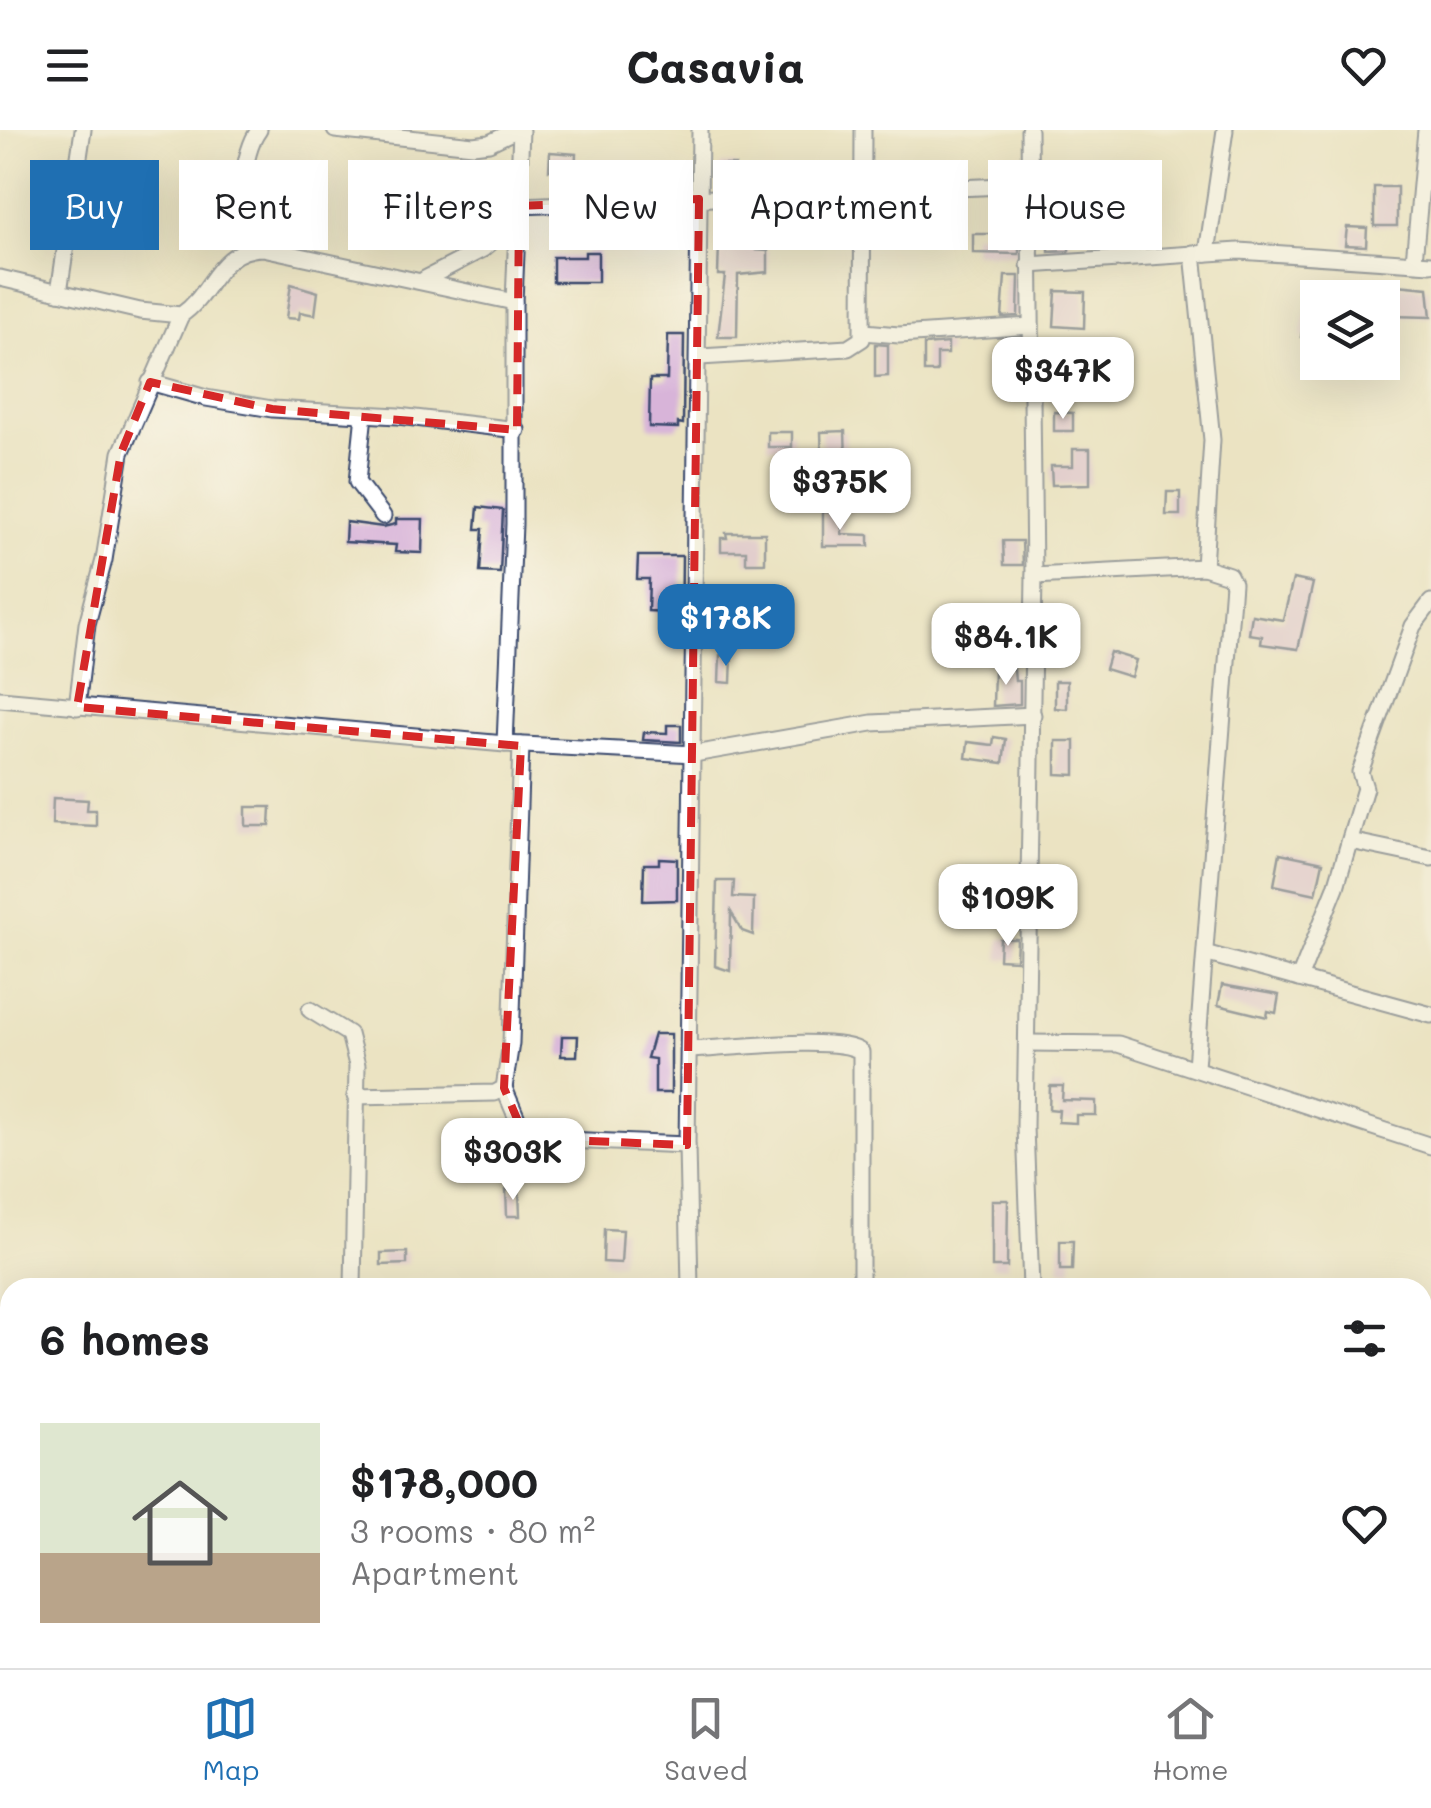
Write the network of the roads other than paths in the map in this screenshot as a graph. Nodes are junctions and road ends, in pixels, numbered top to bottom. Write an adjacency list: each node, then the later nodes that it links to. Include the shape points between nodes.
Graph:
1 (83, 130): 28 (street)
2 (259, 130): 10 (street)
3 (335, 130): 4 (street, via 473,145)
4 (519, 130): 11 (street)
5 (700, 130): 15 (street)
6 (863, 130): 12 (street)
7 (1029, 130): 13 (street)
8 (1225, 130): 23 (street)
9 (1426, 130): 24 (street)
10 (249, 160)
11 (519, 160)
12 (863, 160)
13 (1029, 160)
14 (713, 198): 15 (street)
15 (699, 199): 16 (street); 33 (street)
16 (529, 211)
17 (241, 250): 30 (street, via 220,265)
18 (270, 250): 27 (street)
19 (477, 250): 27 (street)
20 (516, 250): 29 (street)
21 (863, 250): 32 (street)
22 (1029, 250): 25 (street)
23 (1200, 253): 24 (street, via 1258,250); 25 (street); 38 (street, via 1212,440)
24 (1423, 263)
25 (1029, 265): 31 (street)
26 (0, 278): 28 (street)
27 (425, 279): 29 (street)
28 (59, 292): 30 (street)
29 (514, 302): 36 (street)
30 (182, 315): 34 (street)
31 (1031, 326): 32 (street, via 899,336); 39 (street)
32 (864, 332): 33 (street, via 848,348)
33 (700, 357): 45 (street)
34 (150, 382): 35 (street, via 272,409); 42 (street, via 121,454)
35 (364, 414): 36 (street); 37 (street, via 358,482)
36 (517, 430): 44 (street)
37 (383, 516)
38 (1204, 568): 39 (street); 48 (street, via 1234,583)
39 (1034, 576): 43 (street)
40 (1431, 602): 46 (street, via 1413,626 1360,772 1365,788)
41 (0, 699): 42 (street)
42 (77, 707): 44 (street)
43 (1033, 714): 45 (street, via 872,723); 52 (street)
44 (513, 744): 45 (street); 55 (street, via 511,1043)
45 (694, 754): 53 (street)
46 (1350, 841): 47 (street); 49 (street)
47 (1431, 858)
48 (1208, 954): 49 (street); 54 (street)
49 (1299, 979): 51 (street)
50 (310, 1010): 56 (street, via 348,1034 357,1065)
51 (1431, 1015)
52 (1029, 1043): 54 (street, via 1118,1044); 62 (street)
53 (690, 1050): 57 (street); 61 (street, via 808,1044 862,1052)
54 (1196, 1067): 58 (street)
55 (504, 1088): 56 (street); 57 (street, via 527,1135 574,1144)
56 (355, 1096): 59 (street)
57 (686, 1144): 60 (street)
58 (1431, 1146)
59 (353, 1278)
60 (690, 1278)
61 (861, 1278)
62 (1031, 1278)

